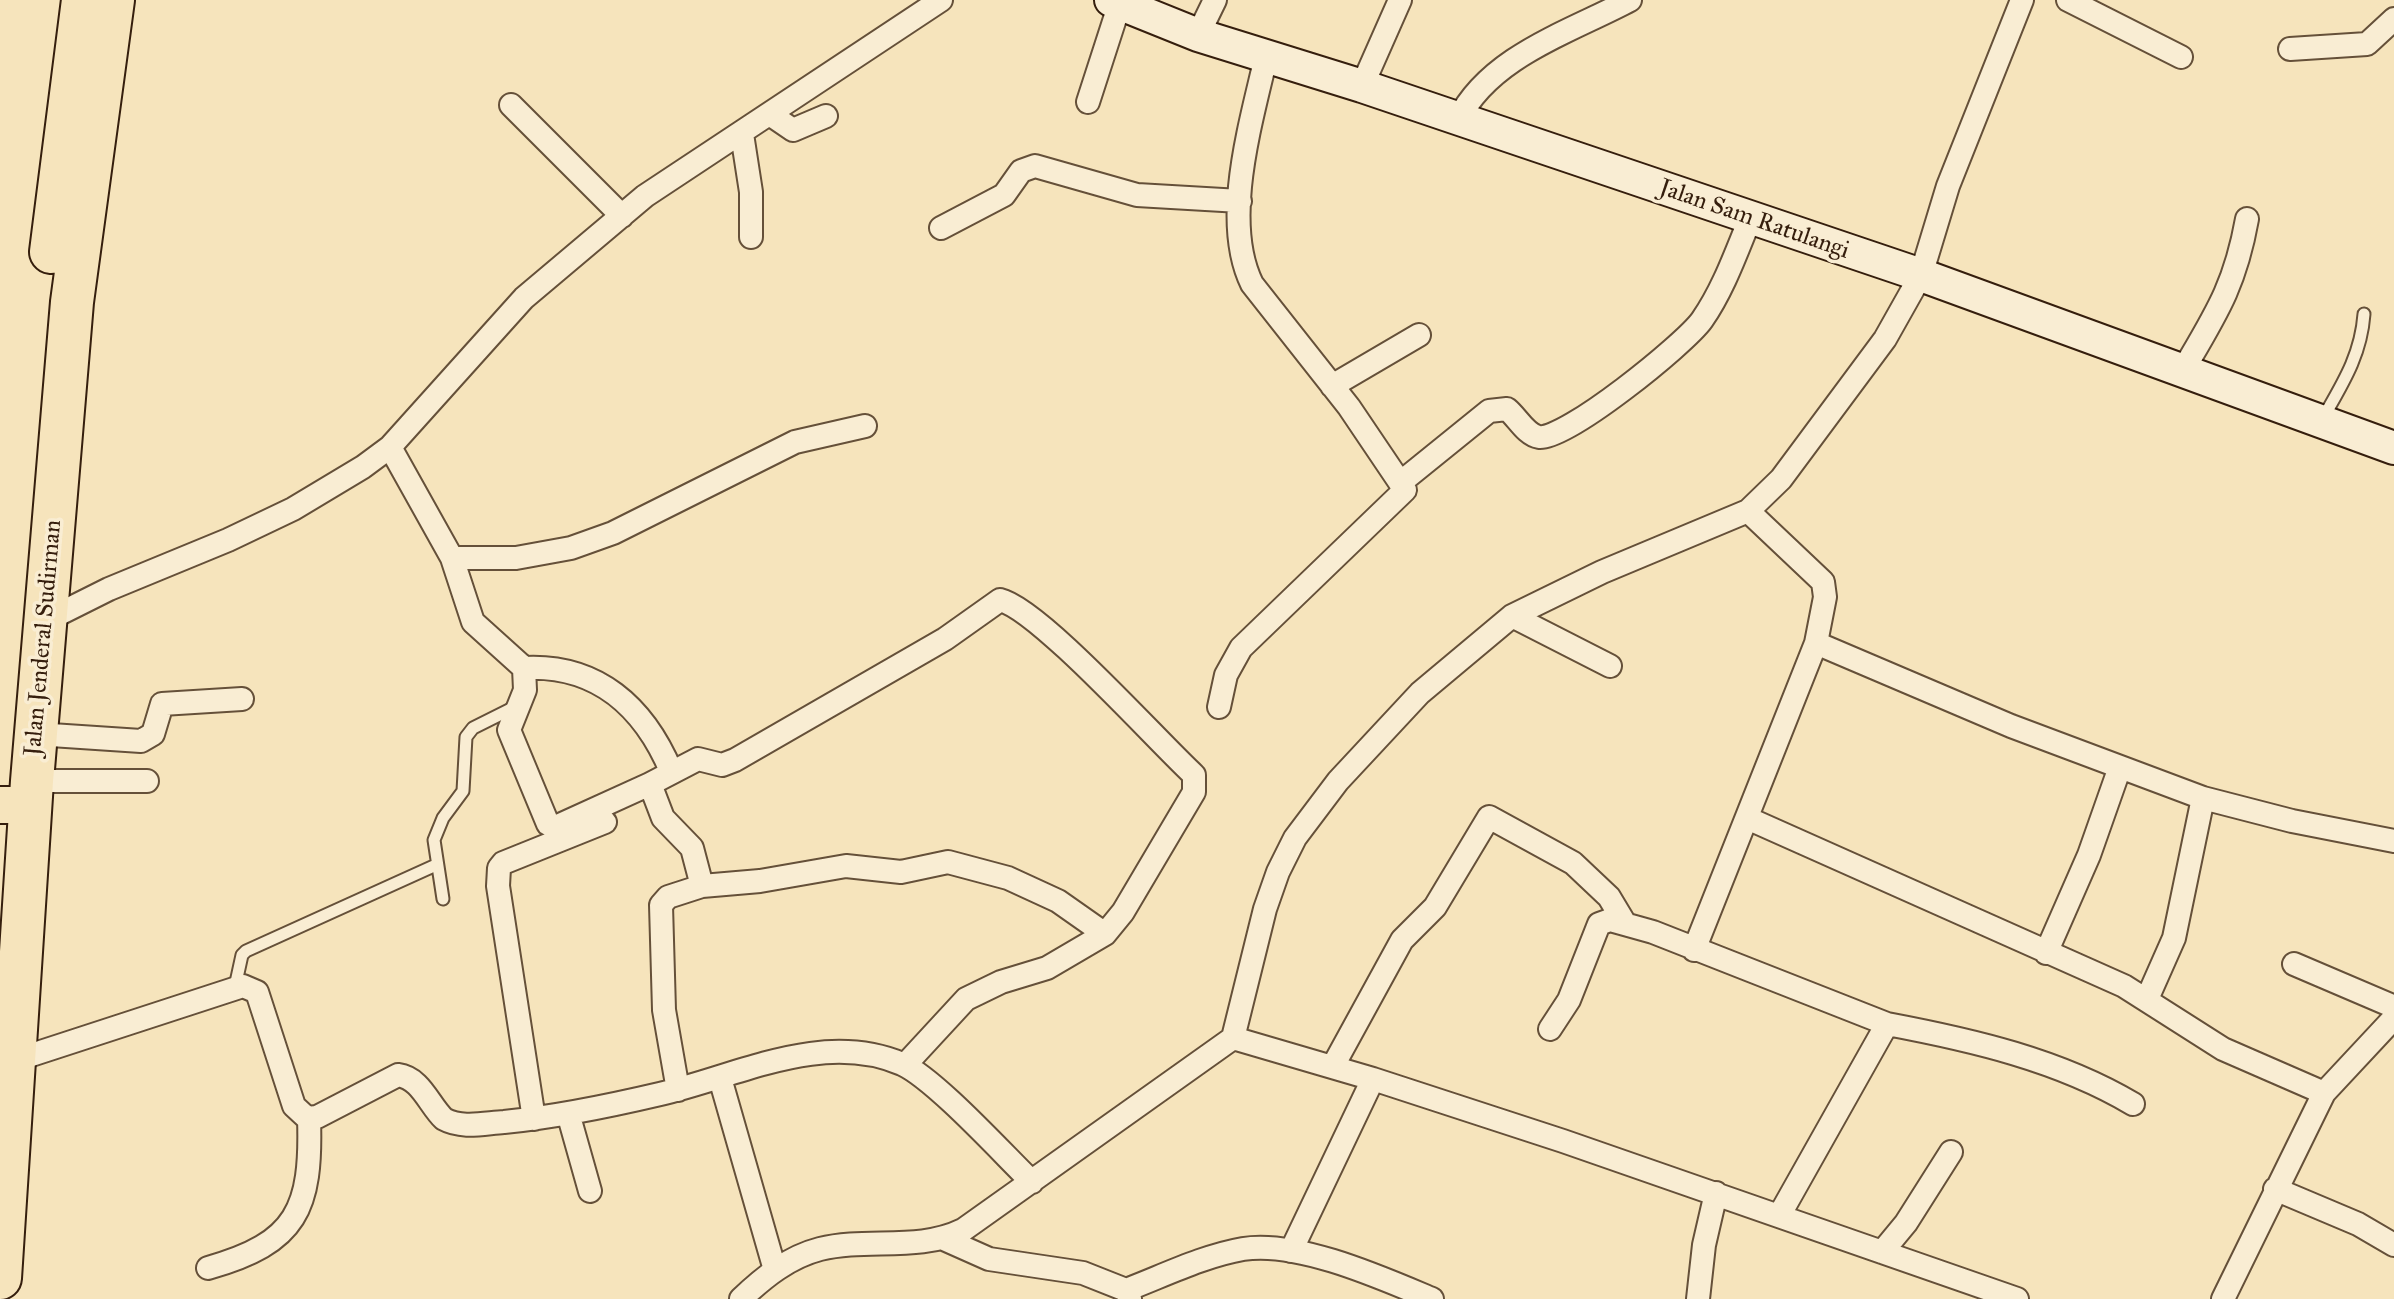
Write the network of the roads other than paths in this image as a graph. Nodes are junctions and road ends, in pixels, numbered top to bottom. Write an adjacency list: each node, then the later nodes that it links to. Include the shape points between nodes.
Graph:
1 (83, 0): 22 (highway, Jalan Jenderal Sudirman)
2 (113, 0): 22 (highway, Jalan Jenderal Sudirman)
3 (941, 0): 18 (street)
4 (1215, 0): 11 (street)
5 (1400, 0): 15 (street)
6 (1630, 0): 20 (street, via 1505,66 1468,100)
7 (2022, 0): 29 (street, via 1948,186)
8 (2068, 0): 14 (street)
9 (1116, 2): 11 (street, Jalan Sam Ratulangi); 16 (street)
10 (2394, 19): 12 (street, via 2367,44)
11 (1198, 35): 13 (street, Jalan Sam Ratulangi)
12 (2290, 49)
13 (1266, 57): 15 (street, Jalan Sam Ratulangi); 23 (street)
14 (2181, 57)
15 (1362, 86): 20 (street, Jalan Sam Ratulangi)
16 (1088, 102)
17 (511, 105): 24 (street)
18 (771, 115): 19 (street, via 793,130); 21 (street)
19 (826, 116)
20 (1458, 120): 25 (street, Jalan Sam Ratulangi)
21 (742, 134): 24 (street); 28 (street)
22 (74, 175): 42 (highway, Jalan Jenderal Sudirman, via 72,302); 55 (highway, Jalan Jenderal Sudirman)
23 (1240, 201): 27 (street, via 1137,195 1035,166 1021,171 1004,195); 33 (street, via 1242,264 1252,284)
24 (622, 216): 36 (street, via 524,298)
25 (1750, 219): 29 (street, Jalan Sam Ratulangi); 38 (street, via 1699,324 1624,387 1547,437 1531,435 1507,409 1489,411)
26 (2247, 219): 32 (street, via 2226,296)
27 (941, 228)
28 (751, 237)
29 (1921, 275): 32 (street, Jalan Sam Ratulangi); 39 (street, via 1885,339 1781,479)
30 (2364, 314): 34 (lane, via 2355,362)
31 (1419, 335): 33 (street)
32 (2182, 372): 34 (street, Jalan Sam Ratulangi)
33 (1341, 396): 38 (street)
34 (2321, 422): 37 (street, Jalan Sam Ratulangi)
35 (865, 426): 40 (street, via 795,442 613,533 571,548 516,558)
36 (390, 447): 40 (street); 42 (street, via 293,509)
37 (2394, 448)
38 (1400, 483): 48 (street, via 1405,490 1241,648 1226,675)
39 (1748, 511): 41 (street); 43 (street, via 1823,582)
40 (452, 558): 45 (street, via 473,622)
41 (1512, 616): 44 (street); 75 (street, via 1420,693 1338,781 1295,838 1265,909)
42 (47, 620): 49 (highway, Jalan Jenderal Sudirman)
43 (1816, 643): 50 (street); 56 (street)
44 (1610, 666)
45 (524, 668): 47 (street, via 527,683); 51 (street, via 547,666 579,674 621,699 656,735)
46 (242, 699): 49 (street, via 162,704 153,734 141,741)
47 (518, 706): 58 (street, via 510,734); 60 (lane, via 473,728 466,737 465,785 435,834)
48 (1219, 707)
49 (36, 734): 55 (highway, Jalan Jenderal Sudirman)
50 (2120, 767): 54 (street); 67 (street)
51 (671, 771): 53 (street); 65 (street, via 698,759 727,764 945,639 995,601 1005,601 1072,654 1196,780 1194,792)
52 (147, 781): 55 (street)
53 (650, 784): 58 (street); 62 (street, via 663,818 692,848)
54 (2203, 798): 59 (street); 70 (street, via 2174,938)
55 (18, 799): 61 (highway, Jalan Jenderal Sudirman); 76 (highway, Jalan Jenderal Sudirman)
56 (1747, 818): 66 (street); 67 (street)
57 (605, 822): 58 (street)
58 (557, 834): 86 (street, via 503,863 497,874)
59 (2394, 841)
60 (436, 868): 63 (lane); 69 (lane, via 262,942 242,955)
61 (0, 883)
62 (702, 886): 65 (street, via 846,866 901,872 948,862 1008,878 1058,901); 81 (street, via 668,897 661,905 664,1010)
63 (443, 895)
64 (1624, 922): 66 (street); 74 (street, via 1599,924 1569,1000); 78 (street, via 1609,897 1573,863 1489,817 1435,907 1402,940)
65 (1105, 934): 77 (street, via 1047,968 966,999)
66 (1694, 950): 73 (street)
67 (2046, 953): 70 (street)
68 (2294, 964): 71 (street)
69 (235, 984): 76 (street); 85 (street, via 257,992 294,1106)
70 (2147, 999): 82 (street, via 2223,1049)
71 (2394, 1011)
72 (2394, 1018): 82 (street)
73 (1887, 1024): 83 (street, via 2011,1053 2103,1086); 92 (street)
74 (1550, 1029)
75 (1233, 1038): 78 (street); 88 (street)
76 (16, 1060): 99 (highway, Jalan Jenderal Sudirman)
77 (905, 1065): 79 (street, via 855,1052 821,1051); 88 (street)
78 (1333, 1066): 80 (street)
79 (720, 1078): 81 (street); 98 (street)
80 (1373, 1079): 91 (street); 95 (street)
81 (678, 1090): 84 (street)
82 (2324, 1093): 89 (street)
83 (2133, 1104)
84 (568, 1113): 86 (street); 90 (street)
85 (309, 1118): 86 (street, via 403,1075 450,1122); 97 (street, via 301,1198 289,1226 278,1239 244,1258)
86 (534, 1119)
87 (1951, 1152): 96 (street)
88 (1032, 1182): 93 (street)
89 (2275, 1189): 94 (street); 105 (street)
90 (590, 1191)
91 (1716, 1193): 92 (street); 103 (street)
92 (1779, 1216): 96 (street)
93 (944, 1239): 98 (street, via 823,1248); 100 (street, via 989,1259 1083,1273)
94 (2394, 1245)
95 (1291, 1251): 100 (street, via 1245,1249); 102 (street)
96 (1882, 1252): 104 (street)
97 (208, 1268)
98 (775, 1270): 101 (street)
99 (0, 1278)
100 (1128, 1295)
101 (741, 1299)
102 (1432, 1299)
103 (1698, 1299)
104 (2017, 1299)
105 (2223, 1299)

